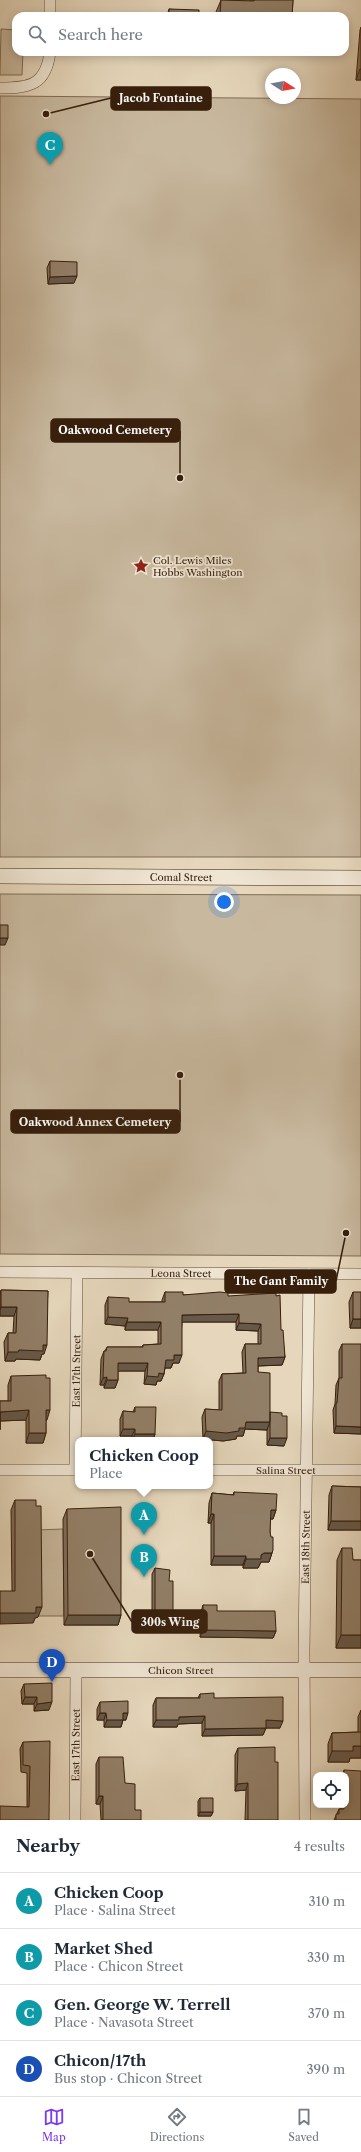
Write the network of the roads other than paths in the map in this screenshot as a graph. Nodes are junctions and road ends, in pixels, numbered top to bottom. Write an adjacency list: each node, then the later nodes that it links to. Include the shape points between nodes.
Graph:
1 (50, 0): 2 (street)
2 (50, 12)
3 (49, 56): 4 (street, via 48,65 40,79 30,86)
4 (0, 88)
5 (0, 876): 6 (street, Comal Street)
6 (361, 878)
7 (0, 1272): 8 (street, Leona Street)
8 (77, 1273): 9 (street, Leona Street); 11 (street, East 17th Street)
9 (309, 1274): 10 (street, Leona Street); 15 (street, East 18th Street)
10 (361, 1274)
11 (76, 1437)
12 (0, 1470): 13 (street)
13 (75, 1470)
14 (213, 1470): 15 (street, Salina Street)
15 (306, 1470): 16 (street, Salina Street); 20 (street, East 18th Street)
16 (361, 1470)
17 (0, 1670): 19 (street, Chicon Street)
18 (361, 1670): 20 (street, Chicon Street)
19 (76, 1671): 20 (street, Chicon Street); 21 (street, East 17th Street)
20 (304, 1671): 22 (street, East 18th Street)
21 (75, 1820)
22 (305, 1820)

